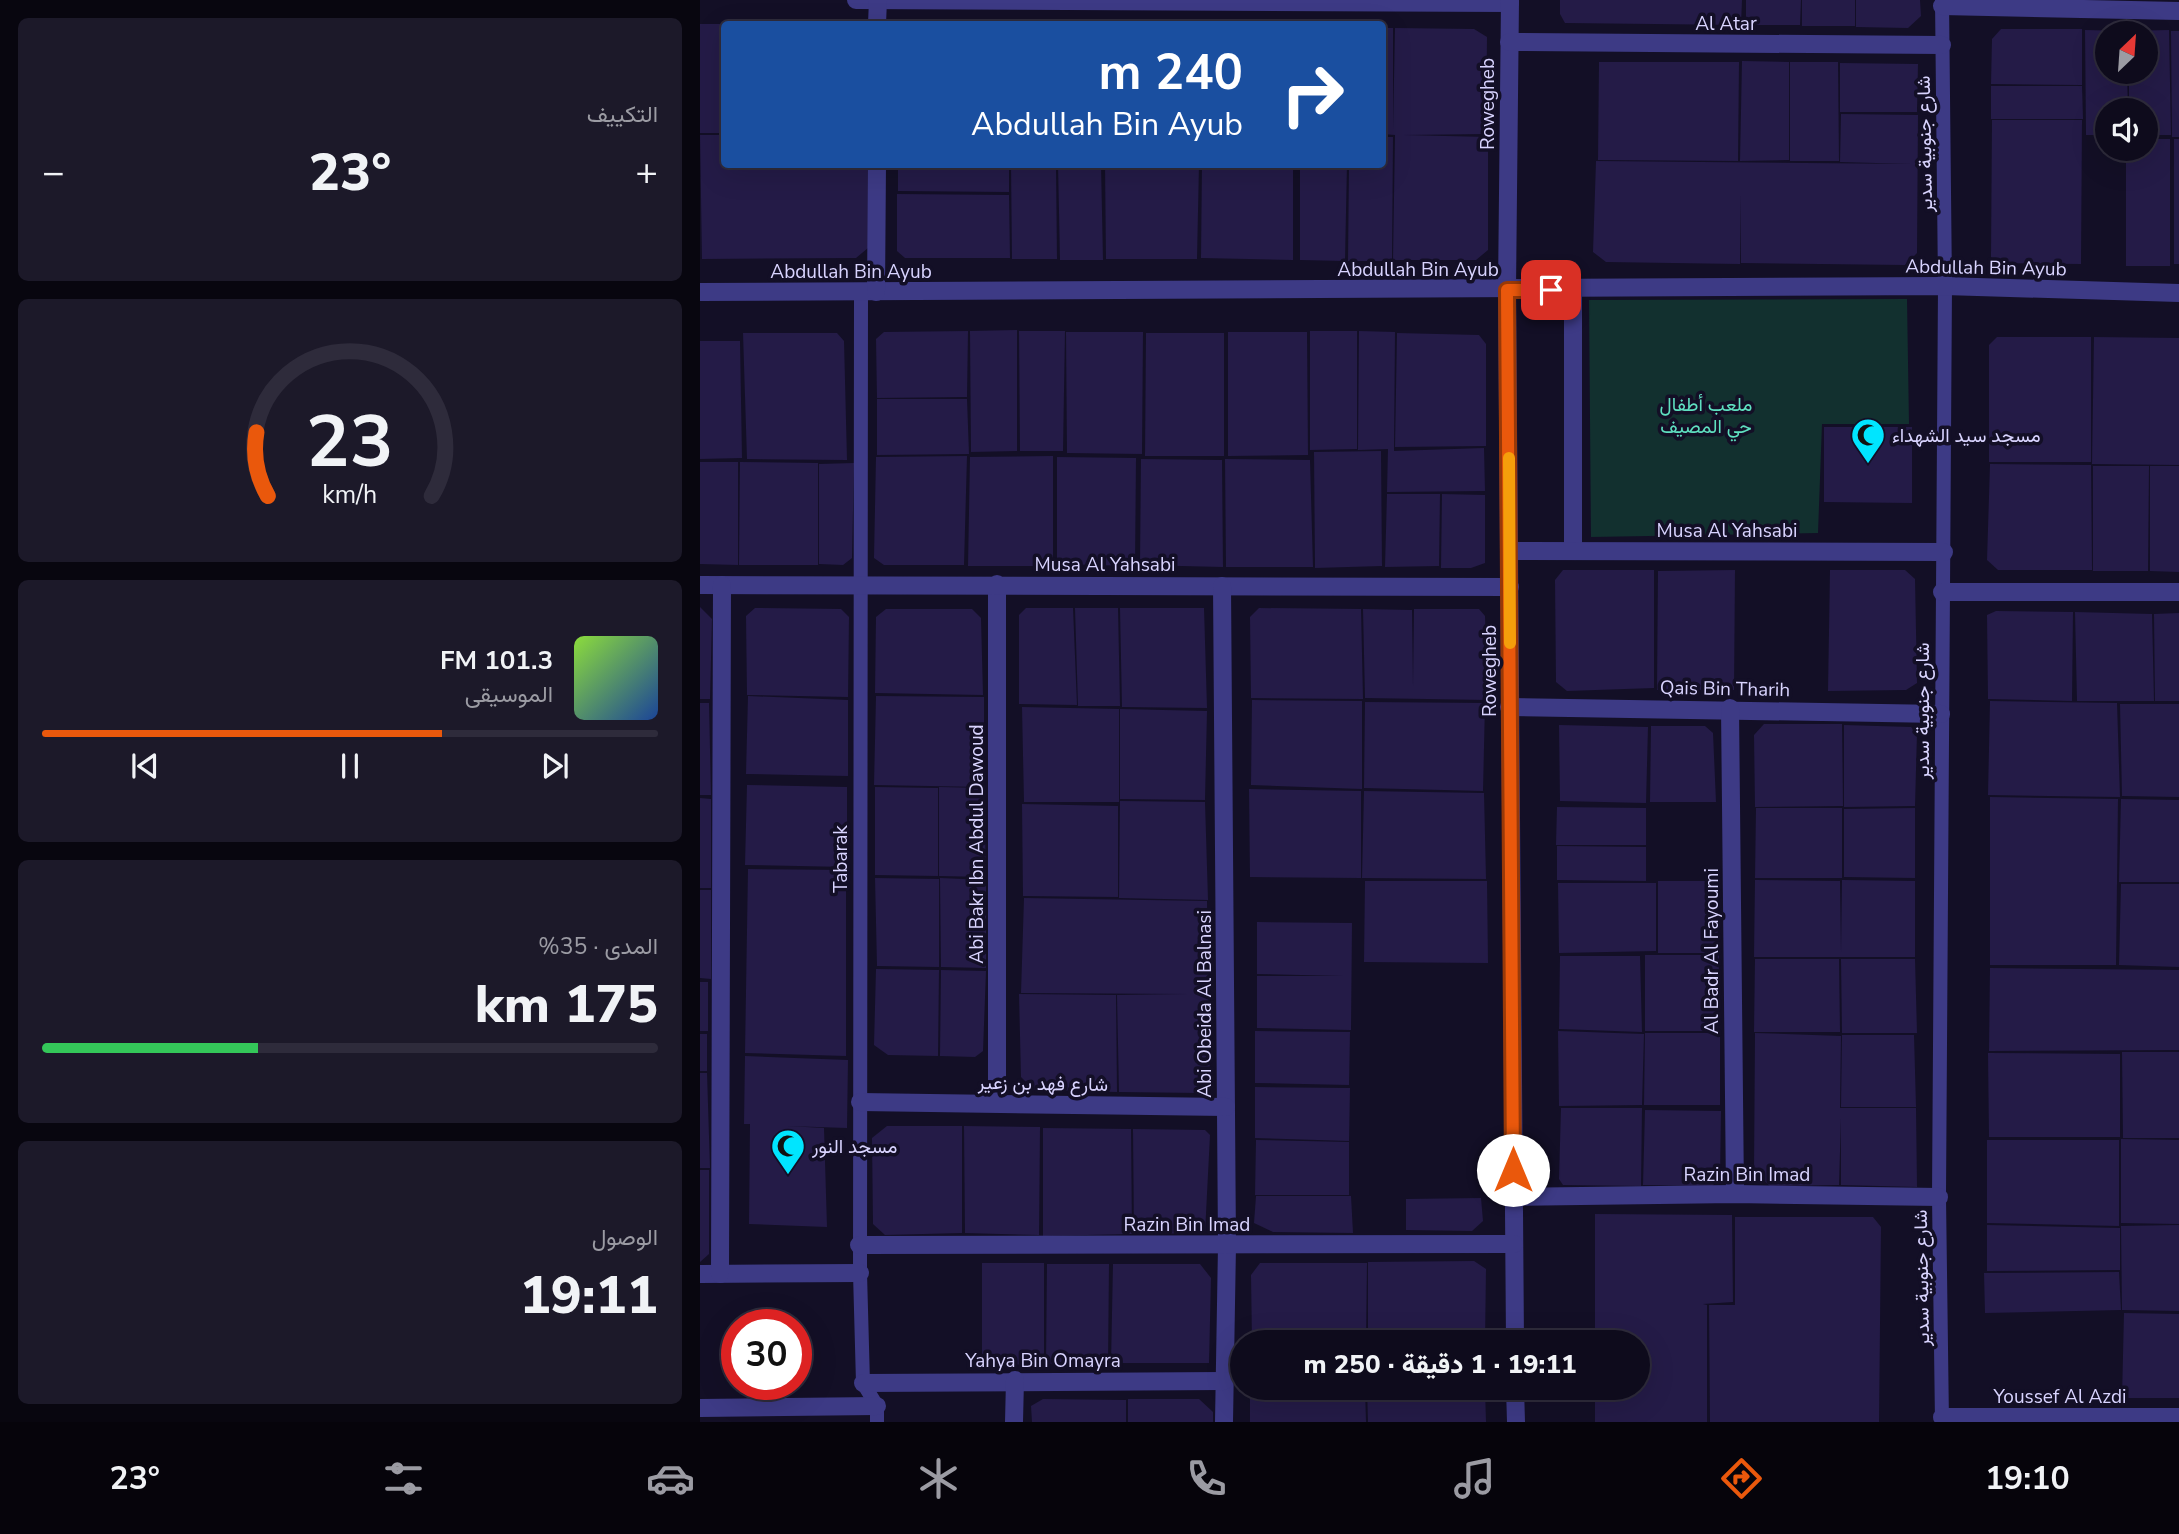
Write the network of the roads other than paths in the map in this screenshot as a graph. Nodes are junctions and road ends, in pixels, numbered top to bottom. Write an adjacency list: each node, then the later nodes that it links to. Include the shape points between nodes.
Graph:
1 (856, 0): 2 (street)
2 (878, 0): 3 (street); 8 (street)
3 (1014, 0): 4 (street)
4 (1230, 0): 5 (street)
5 (1510, 1): 9 (street, Rowegheb)
6 (1942, 3): 7 (street); 10 (lane, شارع جنوبية سدير)
7 (2179, 11)
8 (877, 21)
9 (1509, 42): 10 (street, Al Atar); 13 (street, Rowegheb)
10 (1942, 46): 12 (lane, شارع جنوبية سدير)
11 (877, 168): 16 (street, Tabarak)
12 (1945, 286): 14 (street, Abdullah Bin Ayub); 17 (street, Abdullah Bin Ayub); 20 (lane, شارع جنوبية سدير)
13 (1507, 290): 14 (street, Abdullah Bin Ayub); 16 (street, Abdullah Bin Ayub); 19 (street, Rowegheb)
14 (1573, 290): 18 (street)
15 (700, 292): 16 (street, Abdullah Bin Ayub)
16 (869, 292): 24 (lane, Tabarak)
17 (2179, 293)
18 (1573, 550): 19 (street, Musa Al Yahsabi); 20 (street, Musa Al Yahsabi)
19 (1510, 551): 26 (street, Rowegheb)
20 (1944, 552): 27 (lane, شارع جنوبية سدير)
21 (997, 584): 24 (street, Musa Al Yahsabi); 25 (street, Musa Al Yahsabi); 33 (street, Abi Bakr Ibn Abdul Dawoud)
22 (700, 585): 23 (street, Musa Al Yahsabi)
23 (722, 585): 24 (street, Musa Al Yahsabi); 43 (street)
24 (862, 586): 32 (lane, Tabarak)
25 (1222, 586): 26 (street, Musa Al Yahsabi); 34 (street, Abi Obeida Al Balnasi)
26 (1510, 587): 29 (street, Rowegheb)
27 (1942, 592): 28 (street); 31 (lane, شارع جنوبية سدير)
28 (2179, 592)
29 (1509, 707): 30 (street, Qais Bin Tharih); 36 (street, Rowegheb)
30 (1730, 708): 31 (street, Qais Bin Tharih); 35 (street, Al Badr Al Fayoumi)
31 (1941, 714): 37 (lane, شارع جنوبية سدير)
32 (860, 1102): 33 (street, شارع فهد بن زعير); 39 (lane, Tabarak)
33 (997, 1103): 34 (street, شارع فهد بن زعير)
34 (1226, 1107): 40 (street, Abi Obeida Al Balnasi)
35 (1735, 1194): 36 (street, Razin Bin Imad); 37 (street, Razin Bin Imad)
36 (1513, 1197): 38 (street, Rowegheb)
37 (1939, 1197): 52 (lane, شارع جنوبية سدير)
38 (1514, 1244): 40 (street, Razin Bin Imad); 44 (street, Rowegheb)
39 (859, 1245): 40 (street, Razin Bin Imad); 41 (lane, Tabarak)
40 (1227, 1245): 46 (street, Abi Obeida Al Balnasi)
41 (860, 1273): 43 (street); 47 (lane, Tabarak)
42 (700, 1274): 43 (street)
43 (720, 1274)
44 (1515, 1330)
45 (1015, 1380): 46 (street, Yahya Bin Omayra); 47 (street, Yahya Bin Omayra); 53 (street)
46 (1224, 1381): 54 (street, Abi Obeida Al Balnasi)
47 (863, 1383): 50 (lane, Tabarak)
48 (1516, 1400): 55 (street)
49 (700, 1408): 50 (street)
50 (877, 1414)
51 (2179, 1417): 52 (street, Youssef Al Azdi)
52 (1942, 1420)
53 (1014, 1422)
54 (1224, 1422)
55 (1516, 1422)

